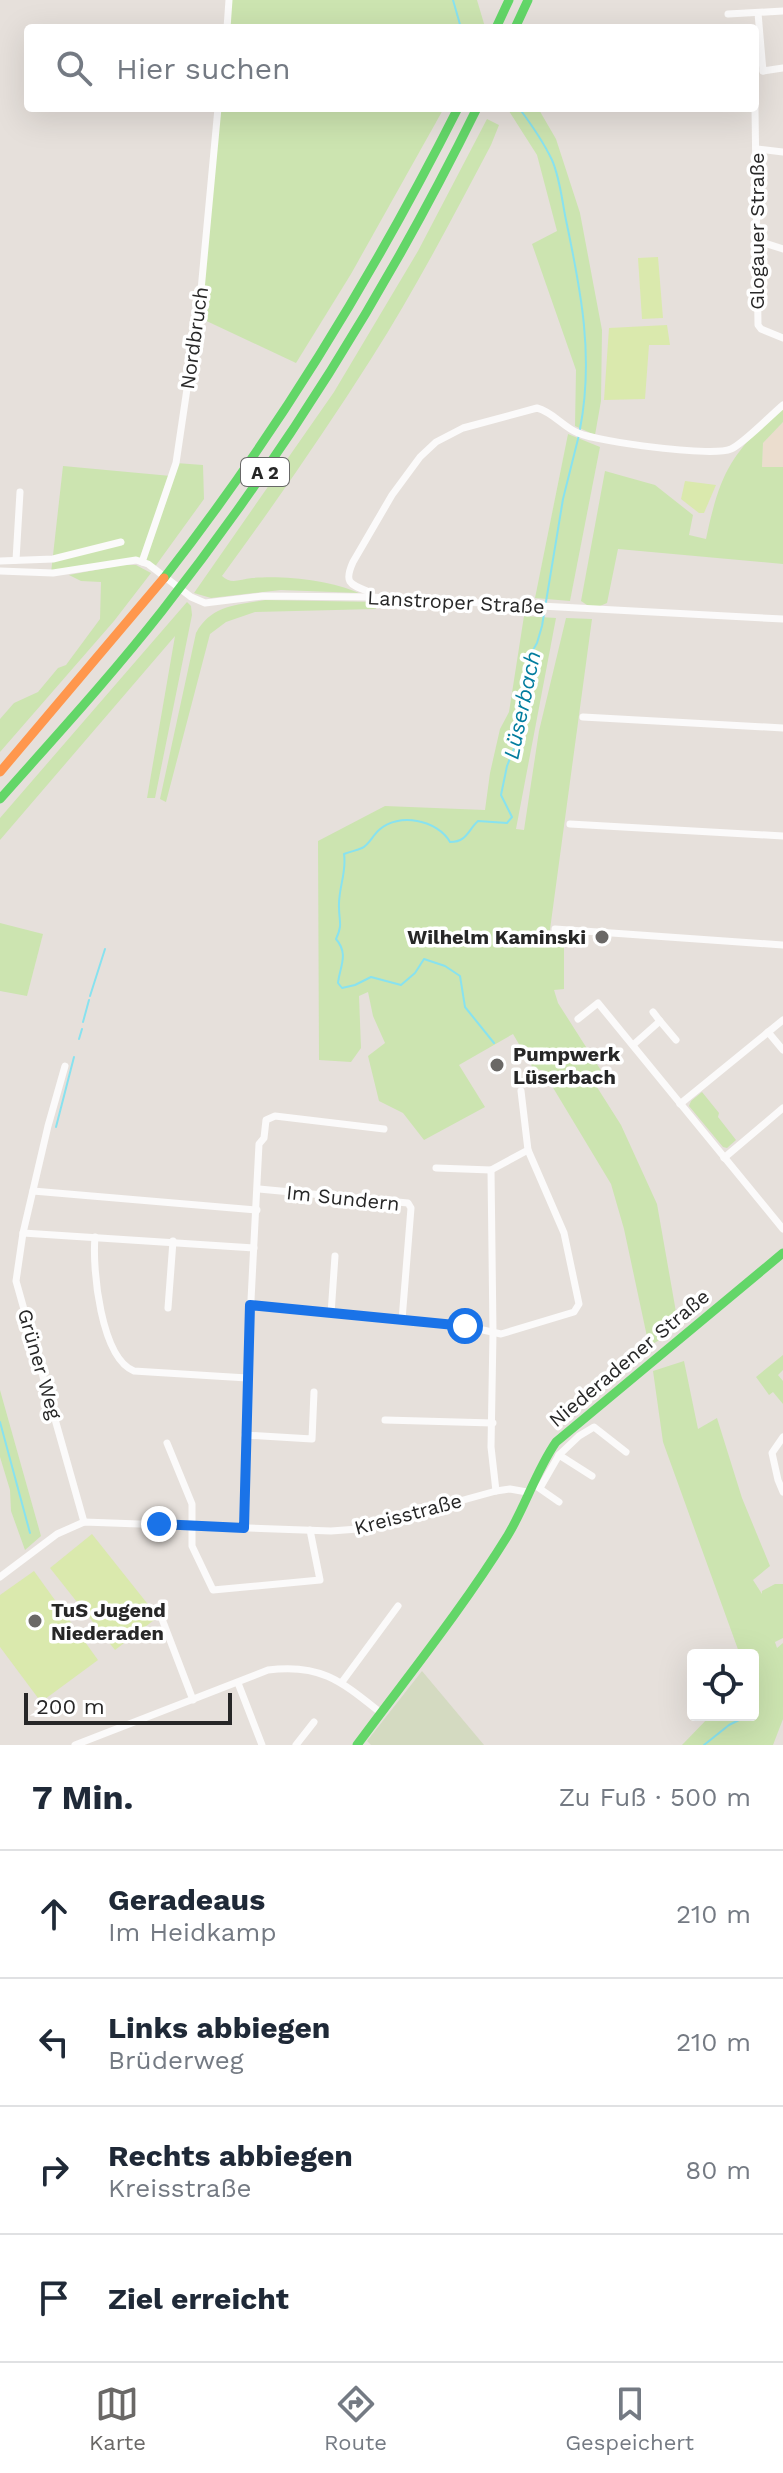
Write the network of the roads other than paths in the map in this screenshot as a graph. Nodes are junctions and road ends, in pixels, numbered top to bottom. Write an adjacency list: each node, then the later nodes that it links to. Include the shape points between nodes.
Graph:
1 (229, 0): 7 (street)
2 (509, 0): 8 (main road)
3 (528, 0): 9 (main road)
4 (783, 11): 5 (street)
5 (758, 13): 6 (street); 10 (street)
6 (728, 14)
7 (227, 24)
8 (498, 24)
9 (517, 24)
10 (759, 24)
11 (759, 25): 13 (street)
12 (783, 68): 13 (street)
13 (763, 71): 14 (street)
14 (759, 74)
15 (218, 112): 29 (street, Nordbruch, via 200,301 176,463)
16 (456, 112): 35 (main road, A 2, via 355,300 252,460 147,602)
17 (475, 112): 36 (main road, A 2, via 384,285 282,448 152,624)
18 (755, 112): 19 (street, Glogauer Straße)
19 (757, 149): 20 (street); 21 (street, Glogauer Straße)
20 (783, 152)
21 (758, 241): 22 (street); 23 (street, Glogauer Straße, via 758,325)
22 (783, 249)
23 (783, 338)
24 (783, 405): 31 (street, via 731,449 693,451 587,437 537,408 463,428 420,457 348,573 353,586)
25 (20, 492): 27 (street)
26 (121, 542): 27 (street, via 53,559)
27 (16, 560): 28 (street)
28 (0, 561)
29 (142, 562): 30 (street, via 53,573); 31 (street, Lanstroper Straße, via 191,597 213,604 263,596)
30 (0, 571)
31 (370, 597): 32 (street, Lanstroper Straße)
32 (783, 619)
33 (583, 717): 34 (street)
34 (783, 728)
35 (0, 772)
36 (0, 799)
37 (570, 824): 38 (street)
38 (783, 836)
39 (555, 929): 40 (street)
40 (783, 945)
41 (653, 1012): 44 (street)
42 (578, 1019): 47 (street, via 598,1003)
43 (783, 1020): 45 (street)
44 (660, 1021): 46 (street); 47 (street)
45 (768, 1032): 48 (street); 51 (street)
46 (676, 1040)
47 (633, 1045): 51 (street)
48 (783, 1050)
49 (65, 1066): 59 (street, Grüner Weg)
50 (521, 1091): 54 (street)
51 (680, 1104): 55 (street)
52 (783, 1109): 55 (street)
53 (384, 1129): 58 (street, via 269,1118 259,1144)
54 (528, 1150): 57 (street); 72 (street, via 564,1233 579,1304 574,1312)
55 (724, 1158): 61 (street)
56 (436, 1168): 57 (street)
57 (491, 1170): 72 (street)
58 (259, 1189): 60 (street); 71 (street, Im Sundern, via 408,1203)
59 (33, 1191): 60 (street, Im Sundern); 62 (street, Grüner Weg)
60 (257, 1210): 65 (street)
61 (783, 1229)
62 (23, 1233): 63 (street); 87 (street, Grüner Weg, via 16,1281)
63 (95, 1237): 64 (street); 73 (street, via 99,1300 125,1367)
64 (173, 1241): 65 (street); 69 (street)
65 (254, 1248): 68 (street)
66 (783, 1253): 83 (main road, Niederadener Straße, via 556,1442 541,1463)
67 (335, 1256): 70 (street)
68 (250, 1305): 70 (street); 73 (street)
69 (168, 1308)
70 (331, 1314): 71 (street)
71 (402, 1320): 72 (street)
72 (493, 1333): 76 (street)
73 (247, 1378): 77 (street)
74 (314, 1392): 77 (street, via 312,1439)
75 (385, 1420): 76 (street)
76 (493, 1423): 84 (street)
77 (245, 1435): 89 (street)
78 (783, 1437): 85 (street, via 772,1453)
79 (167, 1443): 88 (street, via 192,1504)
80 (626, 1452): 81 (street, via 594,1427)
81 (559, 1455): 82 (street); 83 (street)
82 (592, 1476)
83 (533, 1488): 84 (street, Kreisstraße); 86 (street); 97 (main road, Niederadener Straße, via 496,1553)
84 (496, 1491): 90 (street, Kreisstraße, via 358,1529)
85 (783, 1492)
86 (559, 1502)
87 (84, 1522): 88 (street, Kreisstraße); 91 (street, Kreisstraße, via 57,1534)
88 (191, 1525): 89 (street, Kreisstraße); 90 (street, via 192,1546 213,1590 320,1580)
89 (244, 1528): 90 (street, Kreisstraße)
90 (310, 1530)
91 (0, 1577)
92 (398, 1606): 94 (street)
93 (165, 1608): 96 (street, via 162,1619)
94 (342, 1682): 95 (street, via 323,1673 286,1668); 97 (street)
95 (238, 1683): 96 (street); 100 (street)
96 (193, 1700): 99 (street)
97 (381, 1713): 102 (main road, Niederadener Straße)
98 (314, 1722): 101 (street)
99 (75, 1745)
100 (262, 1745)
101 (296, 1745)
102 (357, 1745)

